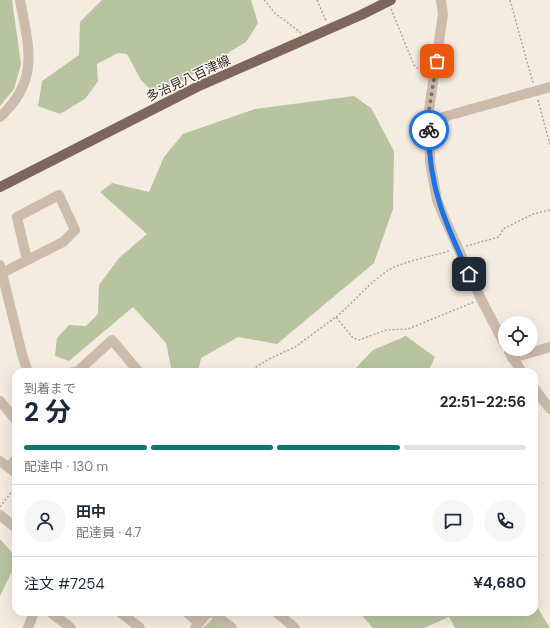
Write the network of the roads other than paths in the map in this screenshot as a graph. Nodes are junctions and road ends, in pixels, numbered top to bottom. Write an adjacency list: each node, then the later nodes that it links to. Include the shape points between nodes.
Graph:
1 (20, 0): 5 (street, via 29,52 28,72 16,100)
2 (441, 0): 6 (street, via 443,14)
3 (390, 1): 7 (main road, 多治見八百津線, via 156,107)
4 (550, 87): 6 (street)
5 (0, 117)
6 (429, 121): 10 (street, via 430,162 437,200 481,300)
7 (0, 187)
8 (27, 260): 8 (street, via 63,242 75,230 59,195 17,217); 9 (street)
9 (1, 269): 14 (street)
10 (498, 332)
11 (550, 347): 12 (street)
12 (538, 349)
13 (511, 356): 17 (street)
14 (26, 368)
15 (81, 368): 16 (street, via 112,340)
16 (136, 368)
17 (519, 368)
18 (538, 393): 20 (street)
19 (0, 401): 21 (street)
20 (550, 409)
21 (12, 415)
22 (0, 461): 23 (street)
23 (12, 470)
24 (0, 515): 25 (street)
25 (12, 525)
26 (32, 616): 34 (street)
27 (55, 616): 35 (street)
28 (125, 616): 36 (street)
29 (189, 616): 33 (street)
30 (205, 616): 33 (street)
31 (217, 616): 37 (street)
32 (281, 616): 38 (street)
33 (197, 625)
34 (28, 628)
35 (71, 628)
36 (140, 628)
37 (232, 628)
38 (295, 628)

